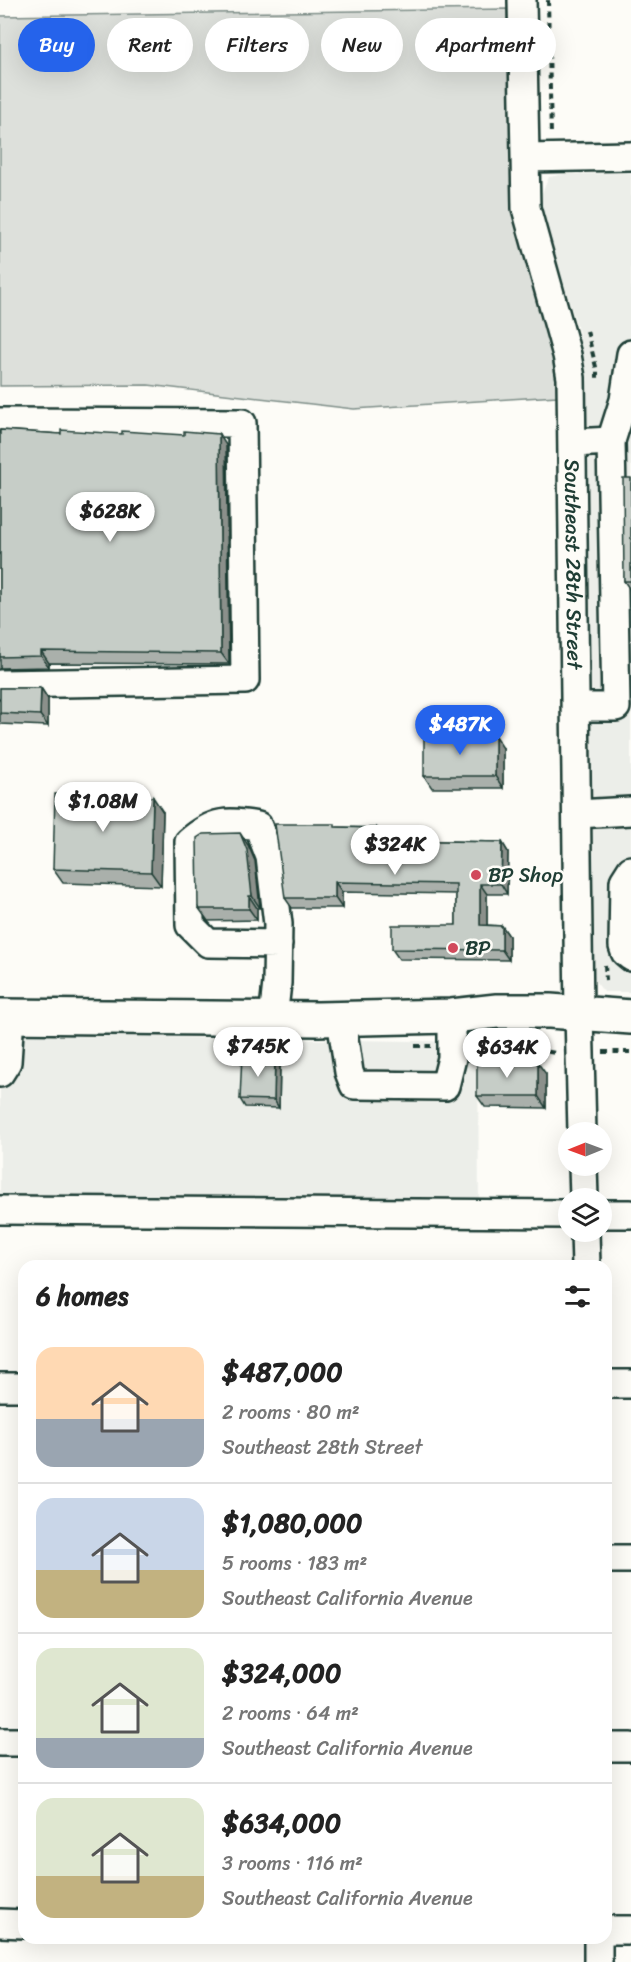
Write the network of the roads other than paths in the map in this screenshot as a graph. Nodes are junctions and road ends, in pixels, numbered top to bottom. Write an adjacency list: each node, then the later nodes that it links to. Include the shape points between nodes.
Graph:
1 (522, 0): 3 (street, Southeast 28th Street)
2 (631, 156): 3 (street)
3 (526, 158): 7 (street, Southeast 28th Street, via 526,208 571,378)
4 (631, 354): 6 (street, via 624,400)
5 (0, 422): 8 (street, via 242,423 245,681)
6 (611, 441): 7 (street); 10 (street)
7 (573, 443): 9 (street, Southeast 28th Street)
8 (0, 684)
9 (576, 707): 10 (street); 12 (street, Southeast 28th Street)
10 (624, 715)
11 (631, 811): 12 (street)
12 (577, 814): 16 (street, Southeast 28th Street)
13 (629, 877): 15 (street, via 623,946)
14 (278, 944): 14 (street, via 270,857 258,826 229,822 203,830 189,842 190,925 208,944); 20 (street)
15 (631, 957)
16 (579, 1014): 18 (main road, via 497,1011); 19 (main road); 23 (street, Southeast 28th Street)
17 (5, 1016): 20 (main road); 22 (street, via 7,1062)
18 (452, 1016): 21 (main road); 21 (street, via 452,1058 445,1086 354,1085)
19 (631, 1017)
20 (273, 1019): 21 (main road)
21 (341, 1019)
22 (0, 1073)
23 (582, 1122)
24 (0, 1210): 25 (street)
25 (558, 1214)
26 (612, 1214): 27 (street)
27 (631, 1214)
28 (585, 1242): 29 (street)
29 (586, 1260)
30 (612, 1384): 31 (street)
31 (631, 1384)
32 (0, 1387): 33 (street)
33 (18, 1387)
34 (612, 1559): 35 (street)
35 (631, 1559)
36 (0, 1742): 37 (street)
37 (18, 1742)
38 (612, 1747): 39 (street)
39 (631, 1747)
40 (0, 1923): 41 (street)
41 (18, 1924)
42 (612, 1930): 43 (street)
43 (631, 1930)
44 (598, 1944): 45 (street)
45 (598, 1962)

